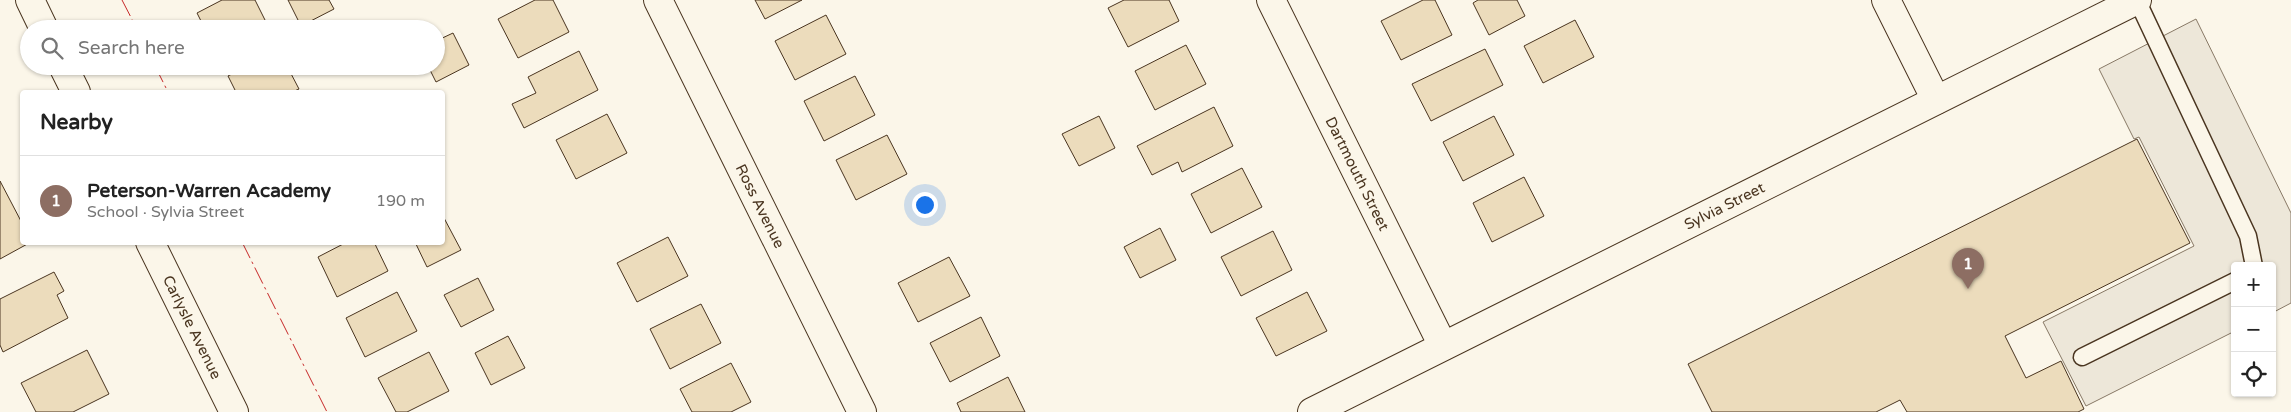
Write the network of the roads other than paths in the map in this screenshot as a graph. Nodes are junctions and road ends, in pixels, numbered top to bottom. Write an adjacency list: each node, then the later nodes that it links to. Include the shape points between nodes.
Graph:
1 (30, 0): 6 (street)
2 (658, 0): 16 (street, Ross Avenue)
3 (1271, 0): 13 (street, Dartmouth Street)
4 (1886, 0): 9 (street)
5 (2137, 0): 9 (street, Sylvia Street); 11 (lane, via 2248,236)
6 (40, 20)
7 (68, 75): 8 (street)
8 (75, 90)
9 (1936, 100): 13 (street, Sylvia Street)
10 (151, 245): 15 (street, Carlysle Avenue)
11 (2253, 262)
12 (2231, 283): 14 (lane)
13 (1443, 346): 17 (street, Sylvia Street)
14 (2082, 357)
15 (234, 412)
16 (862, 412)
17 (1312, 412)

